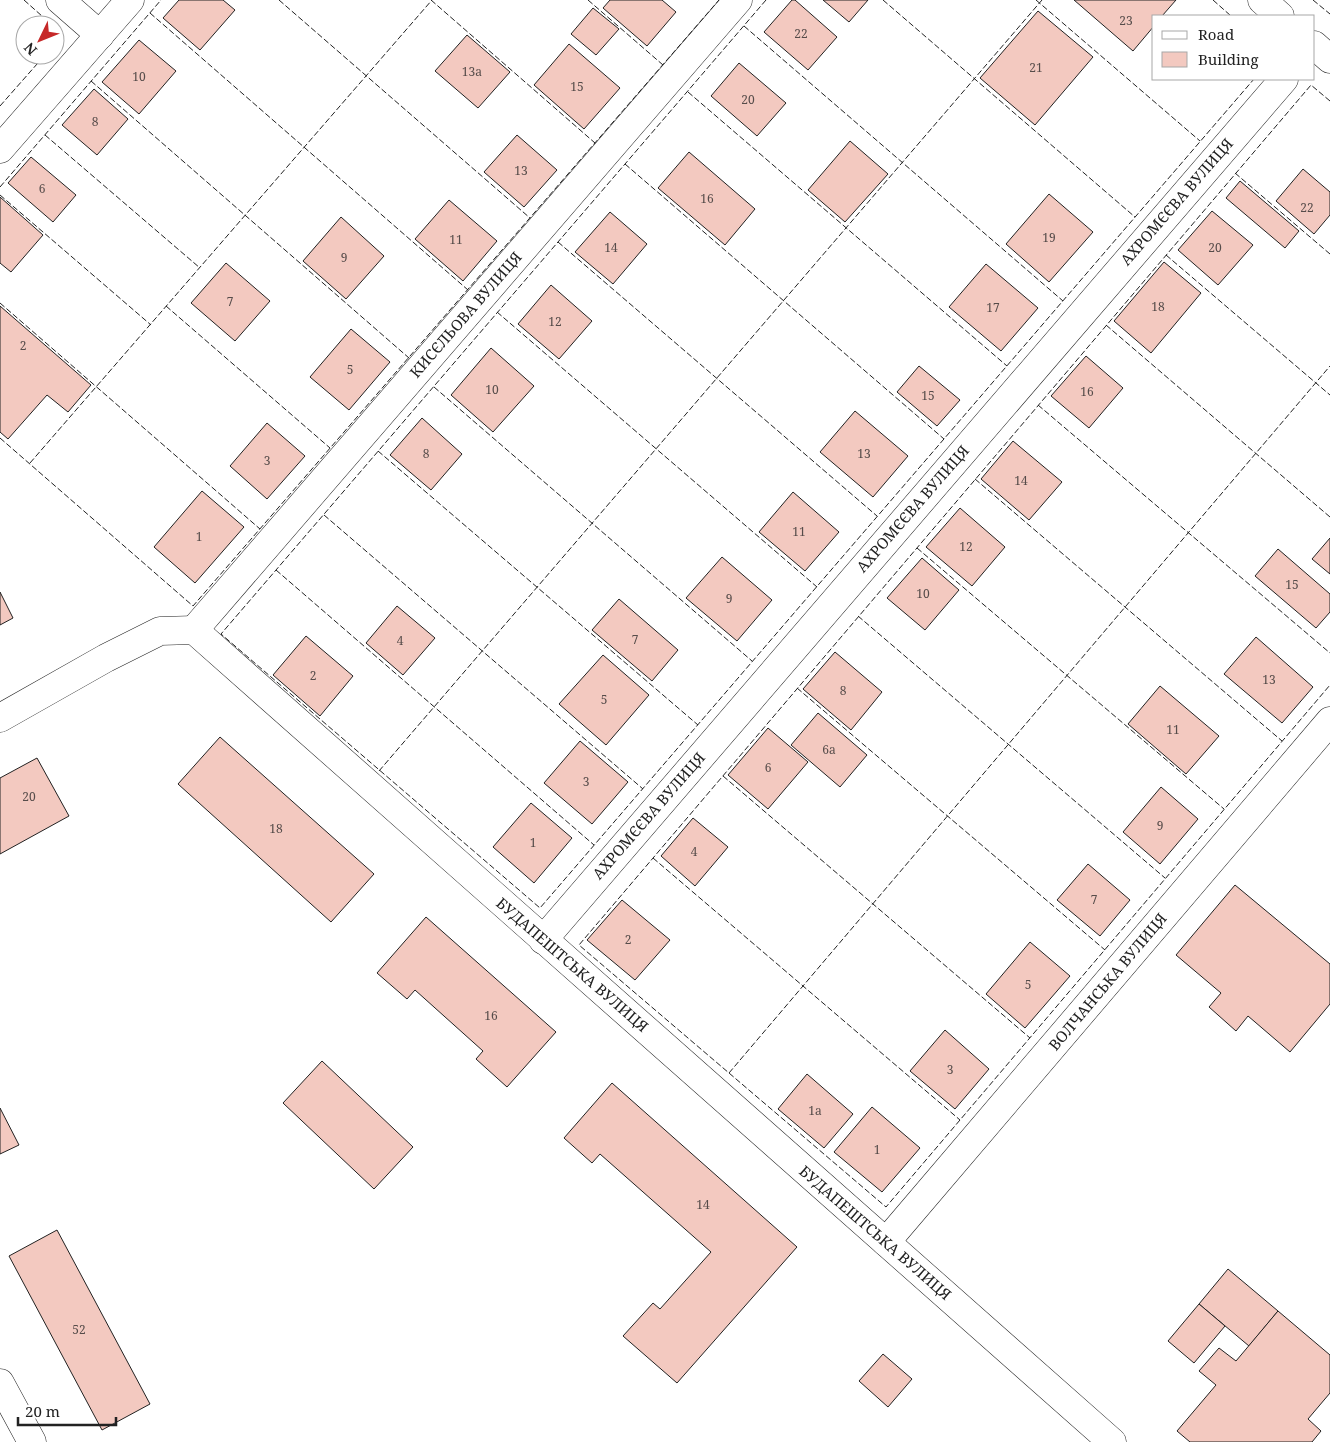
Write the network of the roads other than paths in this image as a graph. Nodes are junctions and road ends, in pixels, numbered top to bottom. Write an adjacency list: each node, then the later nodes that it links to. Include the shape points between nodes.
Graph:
1 (60, 0): 6 (street)
2 (130, 0): 6 (street)
3 (738, 0): 11 (street, КИСЄЛЬОВА ВУЛИЦЯ)
4 (1262, 0): 5 (street)
5 (1279, 15)
6 (100, 35): 10 (street)
7 (1315, 46): 8 (street)
8 (1330, 59)
9 (1283, 80): 14 (street, АХРОМЄЄВА ВУЛИЦЯ)
10 (0, 149)
11 (194, 630): 12 (street, via 160,631); 14 (street, БУДАПЕШТСЬКА ВУЛИЦЯ)
12 (0, 718)
13 (1330, 721): 15 (street, ВОЛЧАНСЬКА ВУЛИЦЯ)
14 (543, 940): 15 (street, БУДАПЕШТСЬКА ВУЛИЦЯ)
15 (886, 1242): 18 (street, БУДАПЕШТСЬКА ВУЛИЦЯ)
16 (0, 1383): 17 (street)
17 (32, 1442)
18 (1112, 1442)

